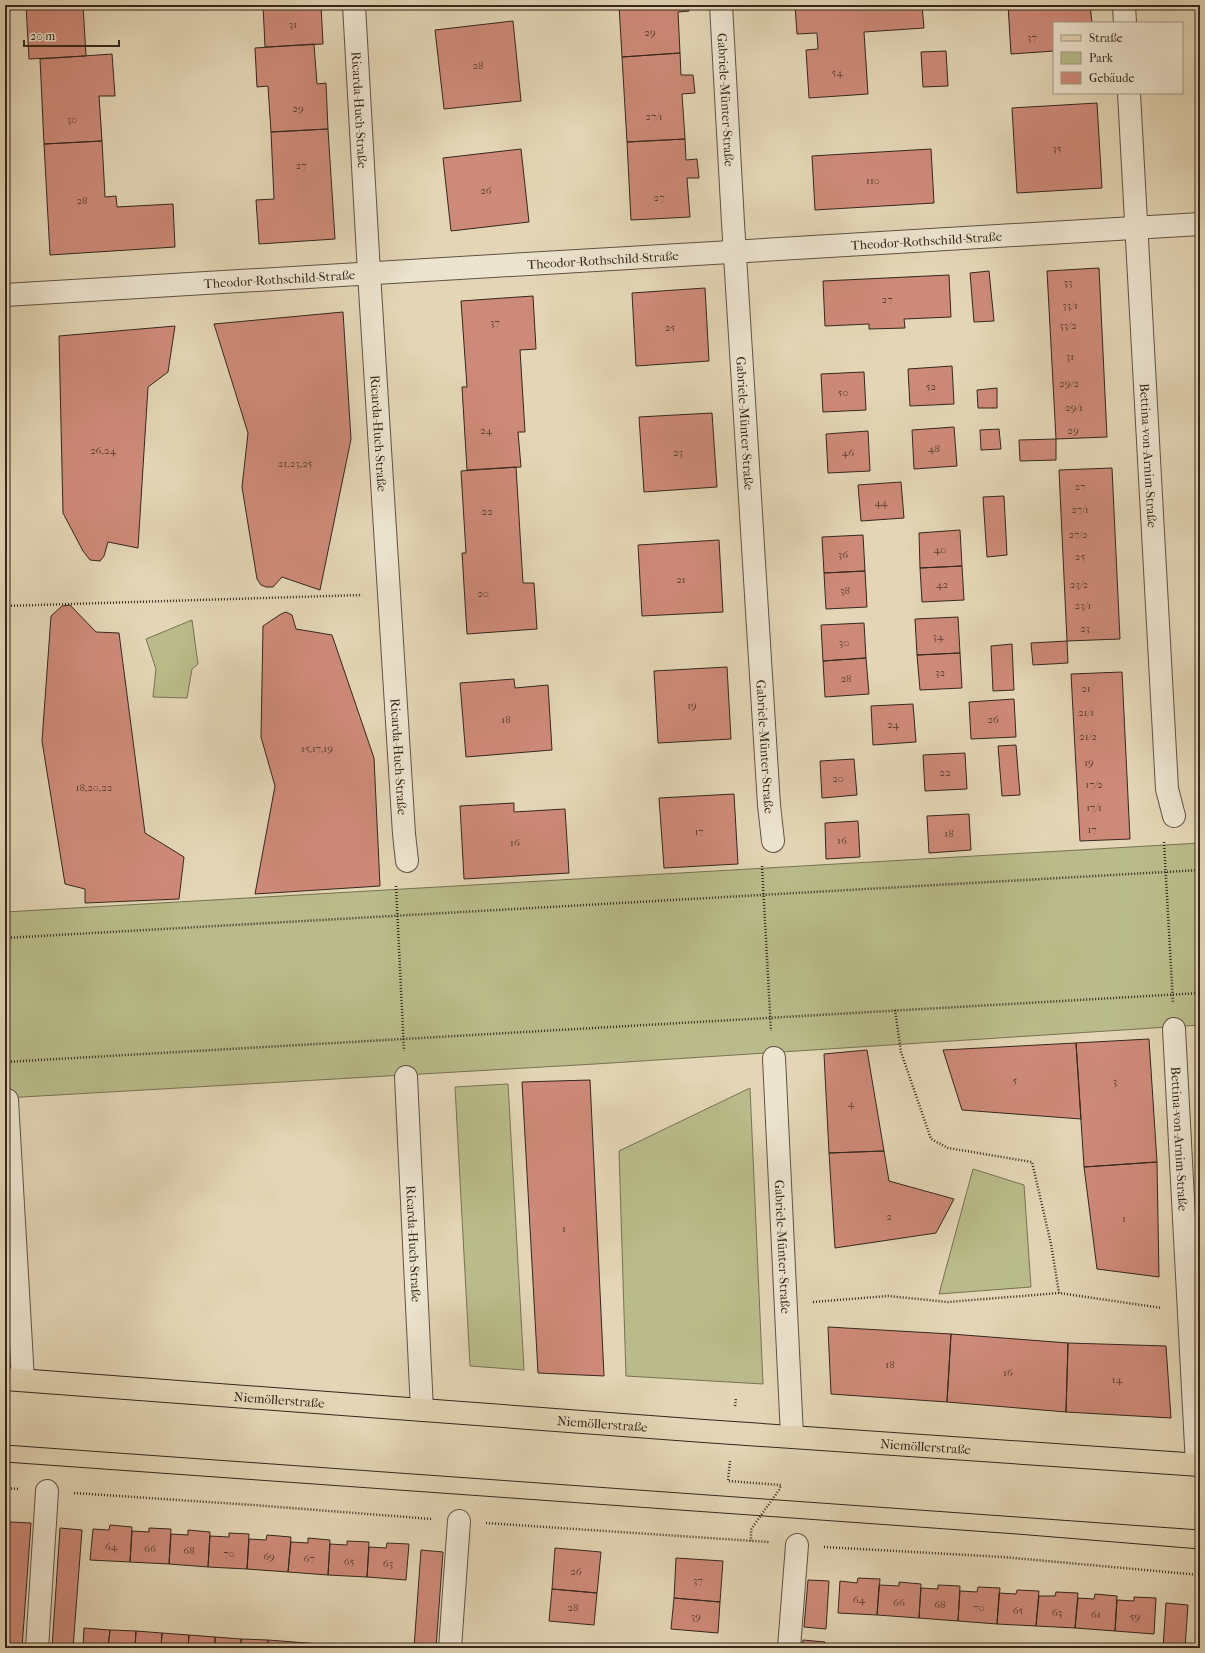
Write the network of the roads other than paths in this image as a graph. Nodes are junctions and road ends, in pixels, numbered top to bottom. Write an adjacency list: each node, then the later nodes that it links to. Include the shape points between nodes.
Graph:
1 (354, 5): 9 (street, Ricarda-Huch-Straße)
2 (721, 5): 8 (street, Gabriele-Münter-Straße)
3 (1124, 5): 4 (street)
4 (1125, 22)
5 (1129, 94): 7 (street, Bettina-von-Arnim-Straße)
6 (1200, 224): 7 (street, Theodor-Rothschild-Straße)
7 (1136, 228): 8 (street, Theodor-Rothschild-Straße); 11 (street, Bettina-von-Arnim-Straße, via 1167,789)
8 (735, 252): 9 (street, Theodor-Rothschild-Straße); 12 (street, Gabriele-Münter-Straße)
9 (369, 273): 10 (street, Theodor-Rothschild-Straße); 13 (street, Ricarda-Huch-Straße)
10 (5, 295)
11 (1174, 816)
12 (773, 841)
13 (407, 861)
14 (1174, 1029): 21 (street, Bettina-von-Arnim-Straße)
15 (774, 1058): 20 (street, Gabriele-Münter-Straße)
16 (406, 1078): 19 (street, Ricarda-Huch-Straße)
17 (7, 1100): 18 (street)
18 (14, 1379): 19 (main road, Niemöllerstraße)
19 (422, 1410): 20 (main road, Niemöllerstraße)
20 (792, 1436): 21 (main road, Niemöllerstraße)
21 (1198, 1465)
22 (48, 1491): 25 (street)
23 (459, 1521): 26 (street)
24 (797, 1545): 27 (street)
25 (37, 1648)
26 (450, 1648)
27 (789, 1648)

